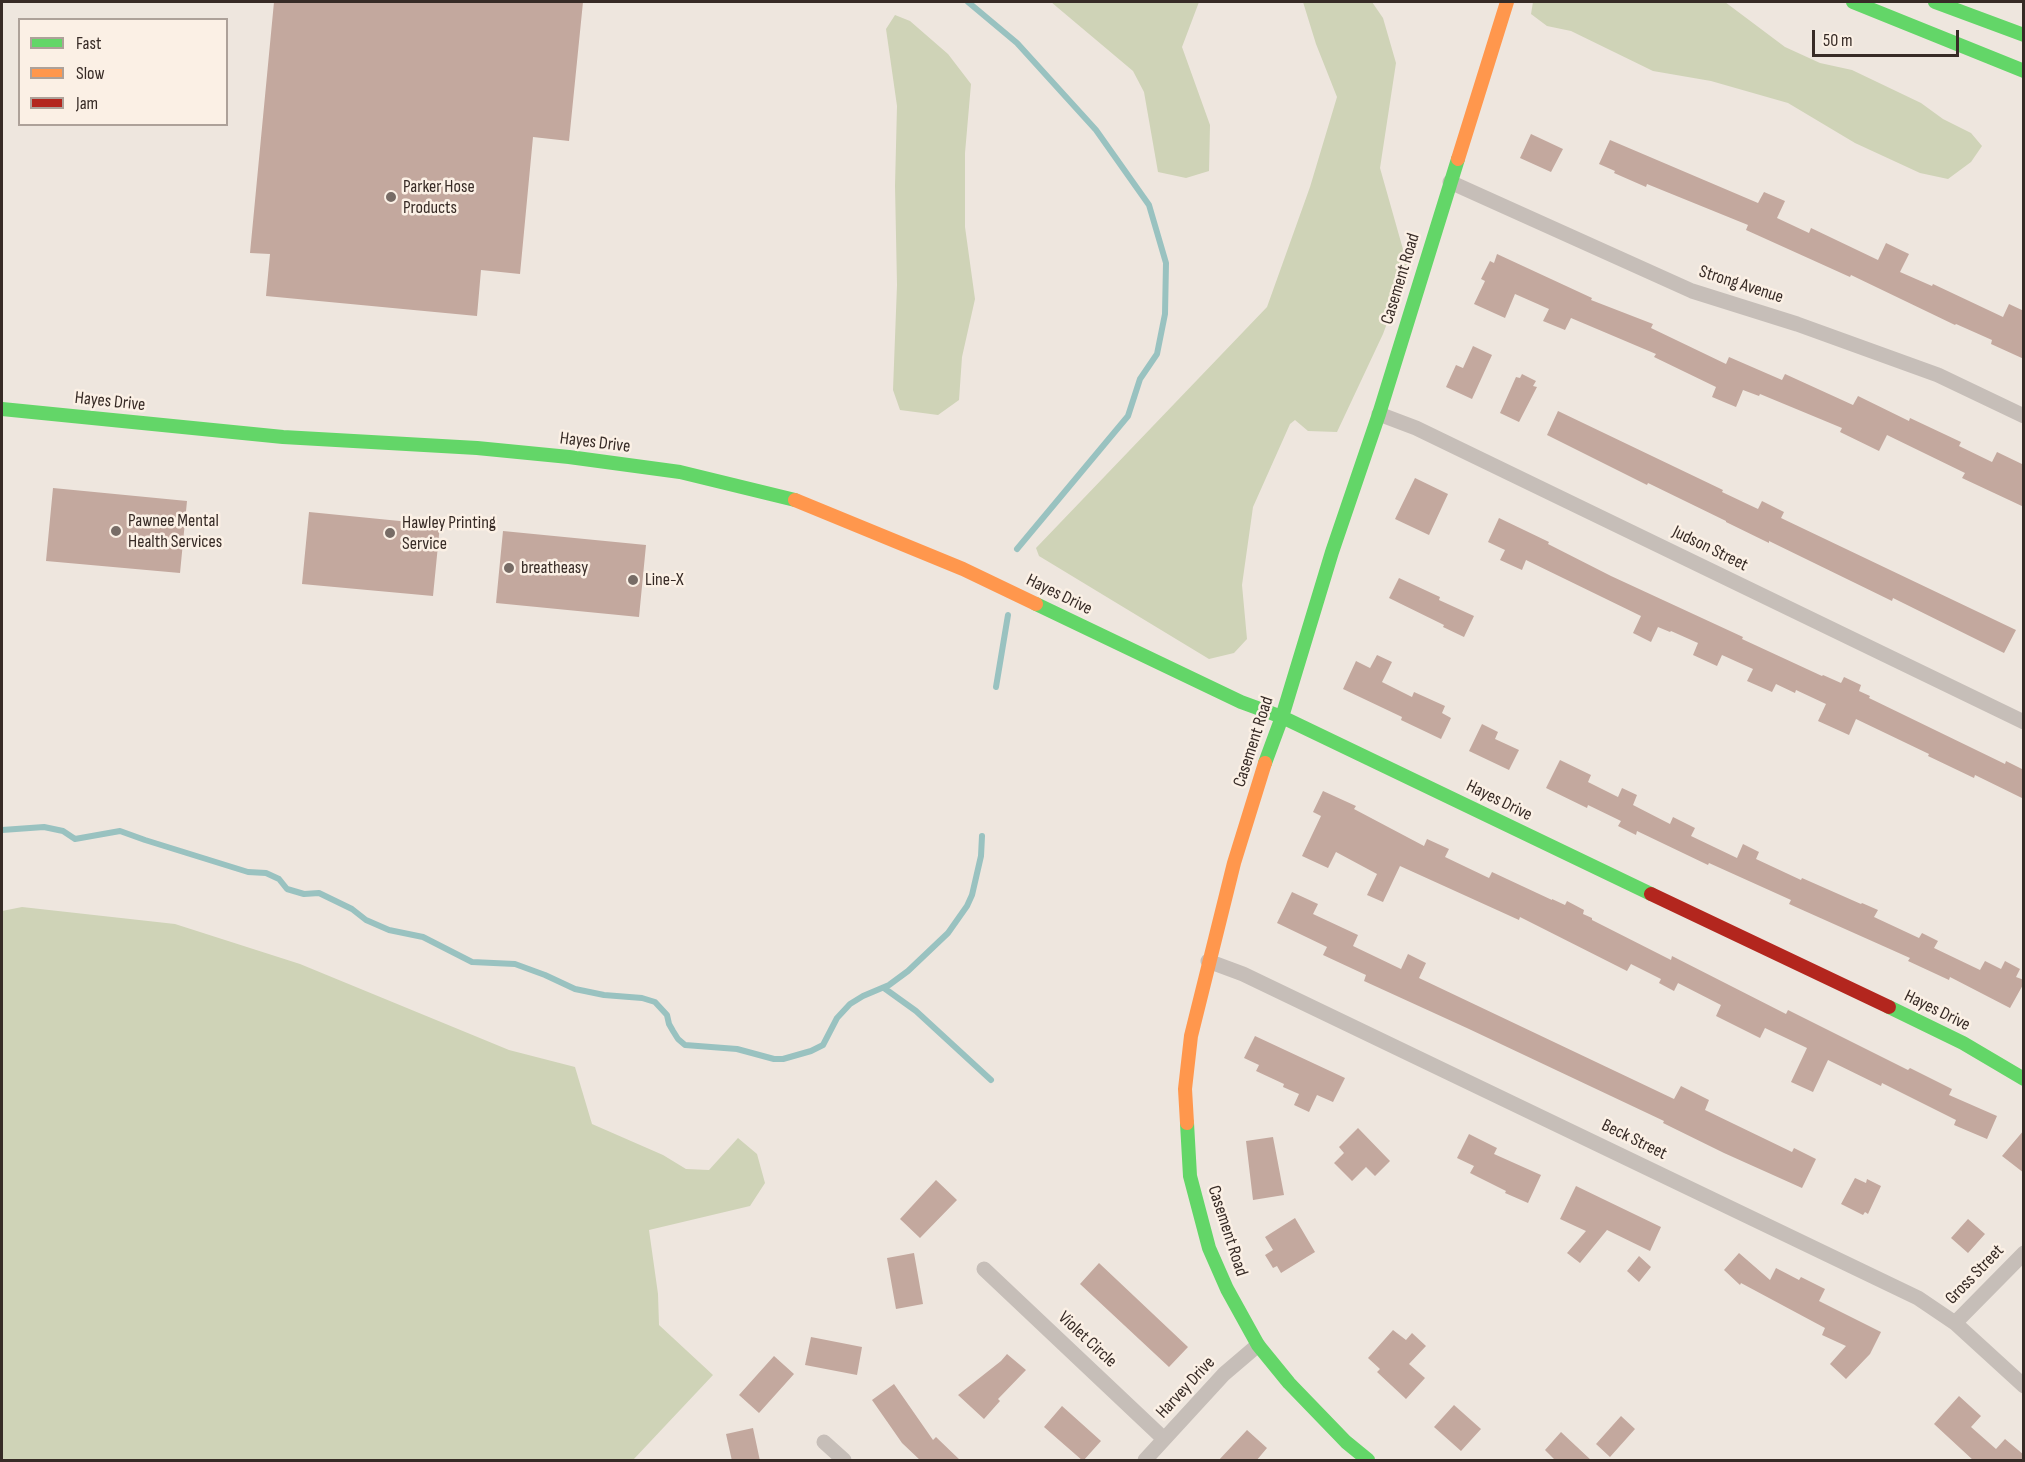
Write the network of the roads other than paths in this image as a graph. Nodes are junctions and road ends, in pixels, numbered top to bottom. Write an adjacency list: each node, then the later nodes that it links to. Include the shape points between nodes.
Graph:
1 (1507, 2): 6 (main road, Casement Road)
2 (1853, 2): 5 (main road)
3 (1935, 2): 4 (main road)
4 (2024, 35)
5 (2024, 71)
6 (1450, 182): 8 (main road, Casement Road); 9 (street, Strong Avenue, via 1692,291 1938,375)
7 (2, 409): 10 (main road, Hayes Drive, via 283,437 569,457 680,472 790,498 963,569 1241,702)
8 (1379, 414): 10 (main road, Casement Road); 11 (street, Judson Street, via 1416,428)
9 (2024, 416)
10 (1282, 717): 12 (main road, Casement Road, via 1234,863); 13 (main road, Hayes Drive, via 1963,1043)
11 (2024, 722)
12 (1209, 961): 16 (street, Beck Street, via 1918,1298); 17 (main road, Casement Road, via 1191,1036 1185,1089 1190,1176 1209,1248)
13 (2024, 1079)
14 (2024, 1253): 16 (street, Gross Street)
15 (984, 1269): 19 (street, Violet Circle)
16 (1955, 1323): 18 (street, Beck Street)
17 (1258, 1346): 19 (street, Harvey Drive, via 1224,1374); 23 (main road, Casement Road, via 1294,1389)
18 (2024, 1386)
19 (1164, 1439): 22 (street, Harvey Drive)
20 (824, 1442): 21 (street)
21 (844, 1461)
22 (1145, 1461)
23 (1368, 1461)

